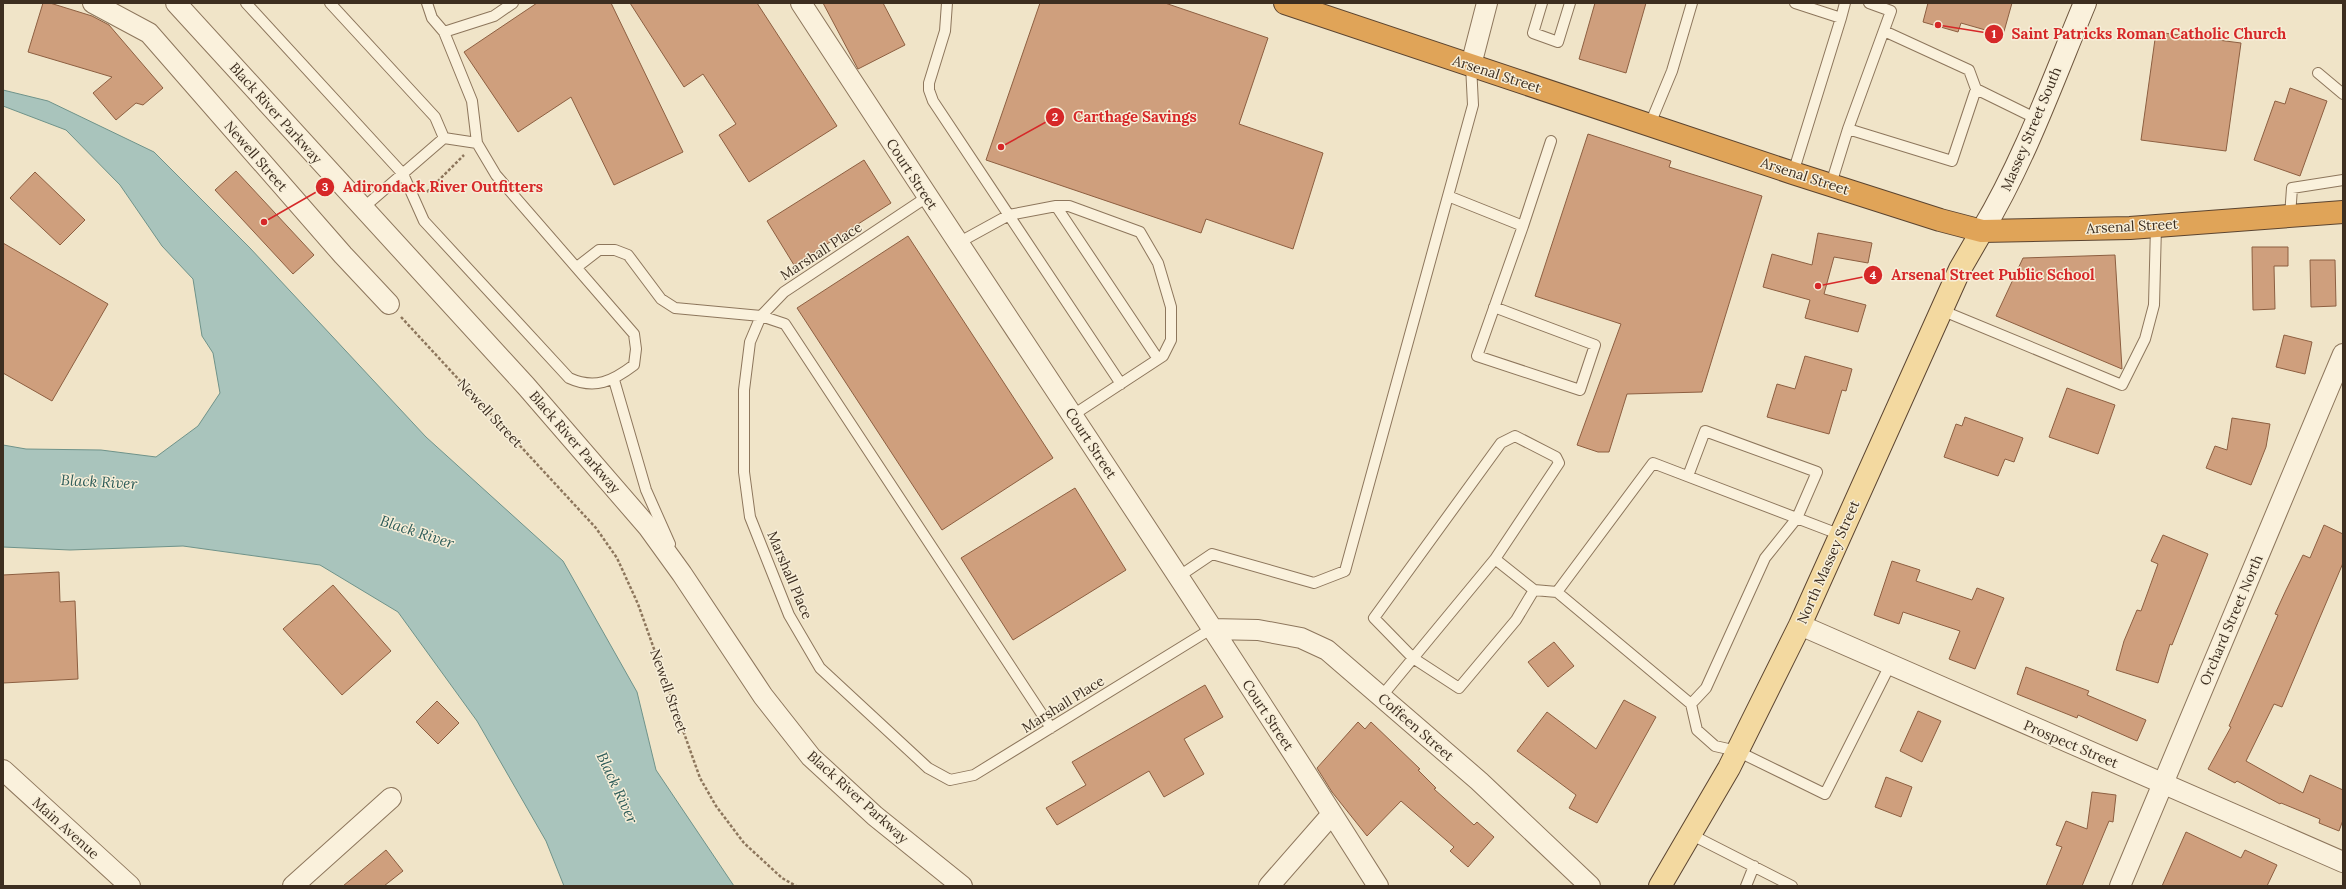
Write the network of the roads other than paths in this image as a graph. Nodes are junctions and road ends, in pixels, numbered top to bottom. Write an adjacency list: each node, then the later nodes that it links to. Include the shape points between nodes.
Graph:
1 (93, 3): 48 (street, Newell Street, via 149,33)
2 (176, 3): 39 (street, Black River Parkway)
3 (246, 3): 33 (lane)
4 (330, 3): 29 (lane, via 435,117)
5 (427, 3): 21 (lane, via 432,18)
6 (513, 3): 21 (lane, via 494,16)
7 (801, 3): 37 (street, Court Street)
8 (947, 3): 41 (lane, via 945,31 928,83 929,90 933,101)
9 (1285, 3): 22 (highway, Arsenal Street)
10 (1487, 3): 22 (street)
11 (1542, 3): 12 (lane, via 1533,33 1558,42)
12 (1570, 3)
13 (1692, 3): 27 (lane, via 1672,72)
14 (1795, 3): 19 (lane)
15 (1845, 3): 19 (lane)
16 (1869, 3): 18 (lane)
17 (2085, 3): 26 (main road, Massey Street South)
18 (1891, 7): 20 (lane)
19 (1841, 18): 32 (lane)
20 (1884, 30): 24 (lane, via 1969,70); 28 (lane)
21 (444, 32): 31 (lane, via 472,101)
22 (1470, 65): 27 (highway, Arsenal Street); 36 (lane, via 1473,105)
23 (2318, 73): 25 (lane)
24 (1976, 89): 26 (lane); 28 (lane, via 1952,162)
25 (2343, 94)
26 (2037, 119): 45 (main road, Massey Street South, via 2001,198)
27 (1650, 124): 32 (highway, Arsenal Street)
28 (1848, 129): 35 (lane)
29 (444, 138): 31 (lane); 33 (lane)
30 (1551, 141): 43 (lane)
31 (477, 143): 47 (lane, via 496,175)
32 (1793, 173): 35 (highway, Arsenal Street)
33 (403, 174): 39 (lane); 54 (lane, via 424,221 569,378 591,384)
34 (2343, 180): 42 (lane, via 2292,188)
35 (1831, 184): 45 (highway, Arsenal Street)
36 (1448, 196): 43 (lane); 62 (lane, via 1345,571 1314,583 1212,554)
37 (927, 197): 46 (street, Court Street); 51 (lane, Marshall Place, via 784,292)
38 (1056, 206): 41 (lane); 53 (lane); 53 (lane, via 1069,206 1140,232 1158,264 1171,307 1171,340 1168,348)
39 (363, 208): 61 (street, Black River Parkway, via 526,386 648,527)
40 (2343, 212): 42 (highway, Arsenal Street)
41 (1010, 216): 46 (lane); 55 (lane)
42 (2290, 216): 44 (highway, Arsenal Street)
43 (1523, 226): 49 (lane)
44 (2156, 226): 45 (highway, Arsenal Street); 50 (lane, via 2154,305 2145,339 2122,385)
45 (1982, 231): 50 (main road, North Massey Street, via 1960,269)
46 (958, 243): 56 (street, Court Street)
47 (577, 267): 51 (lane, via 599,250 615,250 628,255 661,299 675,308); 54 (lane, via 634,334 634,365)
48 (389, 304)
49 (1494, 307): 49 (lane, via 1476,356 1580,390 1595,345)
50 (1941, 310): 59 (main road, North Massey Street)
51 (761, 316): 71 (lane, via 785,324); 71 (lane, Marshall Place, via 750,342 744,390 744,472 750,518 789,615 820,668 924,764 950,780 974,775)
52 (2343, 354): 74 (street, Orchard Street North)
53 (1158, 359): 55 (lane)
54 (614, 380): 61 (lane, via 646,490)
55 (1121, 384): 56 (lane)
56 (1073, 415): 62 (street, Court Street)
57 (1688, 476): 58 (lane); 58 (lane, via 1705,431 1817,472); 64 (lane, via 1653,463)
58 (1796, 518): 59 (lane); 70 (lane, via 1765,558 1706,688)
59 (1840, 535): 65 (main road, North Massey Street)
60 (1495, 559): 63 (lane); 67 (lane); 67 (lane, via 1560,463 1556,457 1515,436 1501,443 1374,618)
61 (682, 574): 82 (street, Black River Parkway, via 763,696 811,757 875,816)
62 (1178, 577): 66 (street, Court Street)
63 (1534, 590): 64 (lane); 67 (lane, via 1516,620 1459,688)
64 (1557, 592): 70 (lane)
65 (1800, 625): 68 (street, Prospect Street); 72 (main road, North Massey Street)
66 (1211, 629): 69 (street, Coffeen Street, via 1258,630 1301,638 1327,650); 71 (lane, Marshall Place); 76 (street, Court Street)
67 (1413, 658): 69 (lane)
68 (1890, 665): 72 (lane, via 1825,794); 74 (street, Prospect Street)
69 (1381, 697): 85 (street, Coffeen Street, via 1479,781)
70 (1691, 704): 72 (lane, via 1697,730 1715,746)
71 (1051, 728)
72 (1737, 751): 77 (main road, North Massey Street)
73 (3, 770): 80 (street, Main Avenue)
74 (2162, 784): 78 (street, Prospect Street); 89 (street, Orchard Street North)
75 (391, 798): 81 (street)
76 (1332, 814): 83 (street); 84 (street, Court Street)
77 (1690, 834): 79 (lane); 86 (main road, North Massey Street)
78 (2343, 862)
79 (1754, 866): 87 (lane); 88 (lane)
80 (130, 886)
81 (293, 886)
82 (962, 886)
83 (1269, 886)
84 (1378, 886)
85 (1590, 886)
86 (1660, 886)
87 (1746, 886)
88 (1792, 886)
89 (2120, 886)

